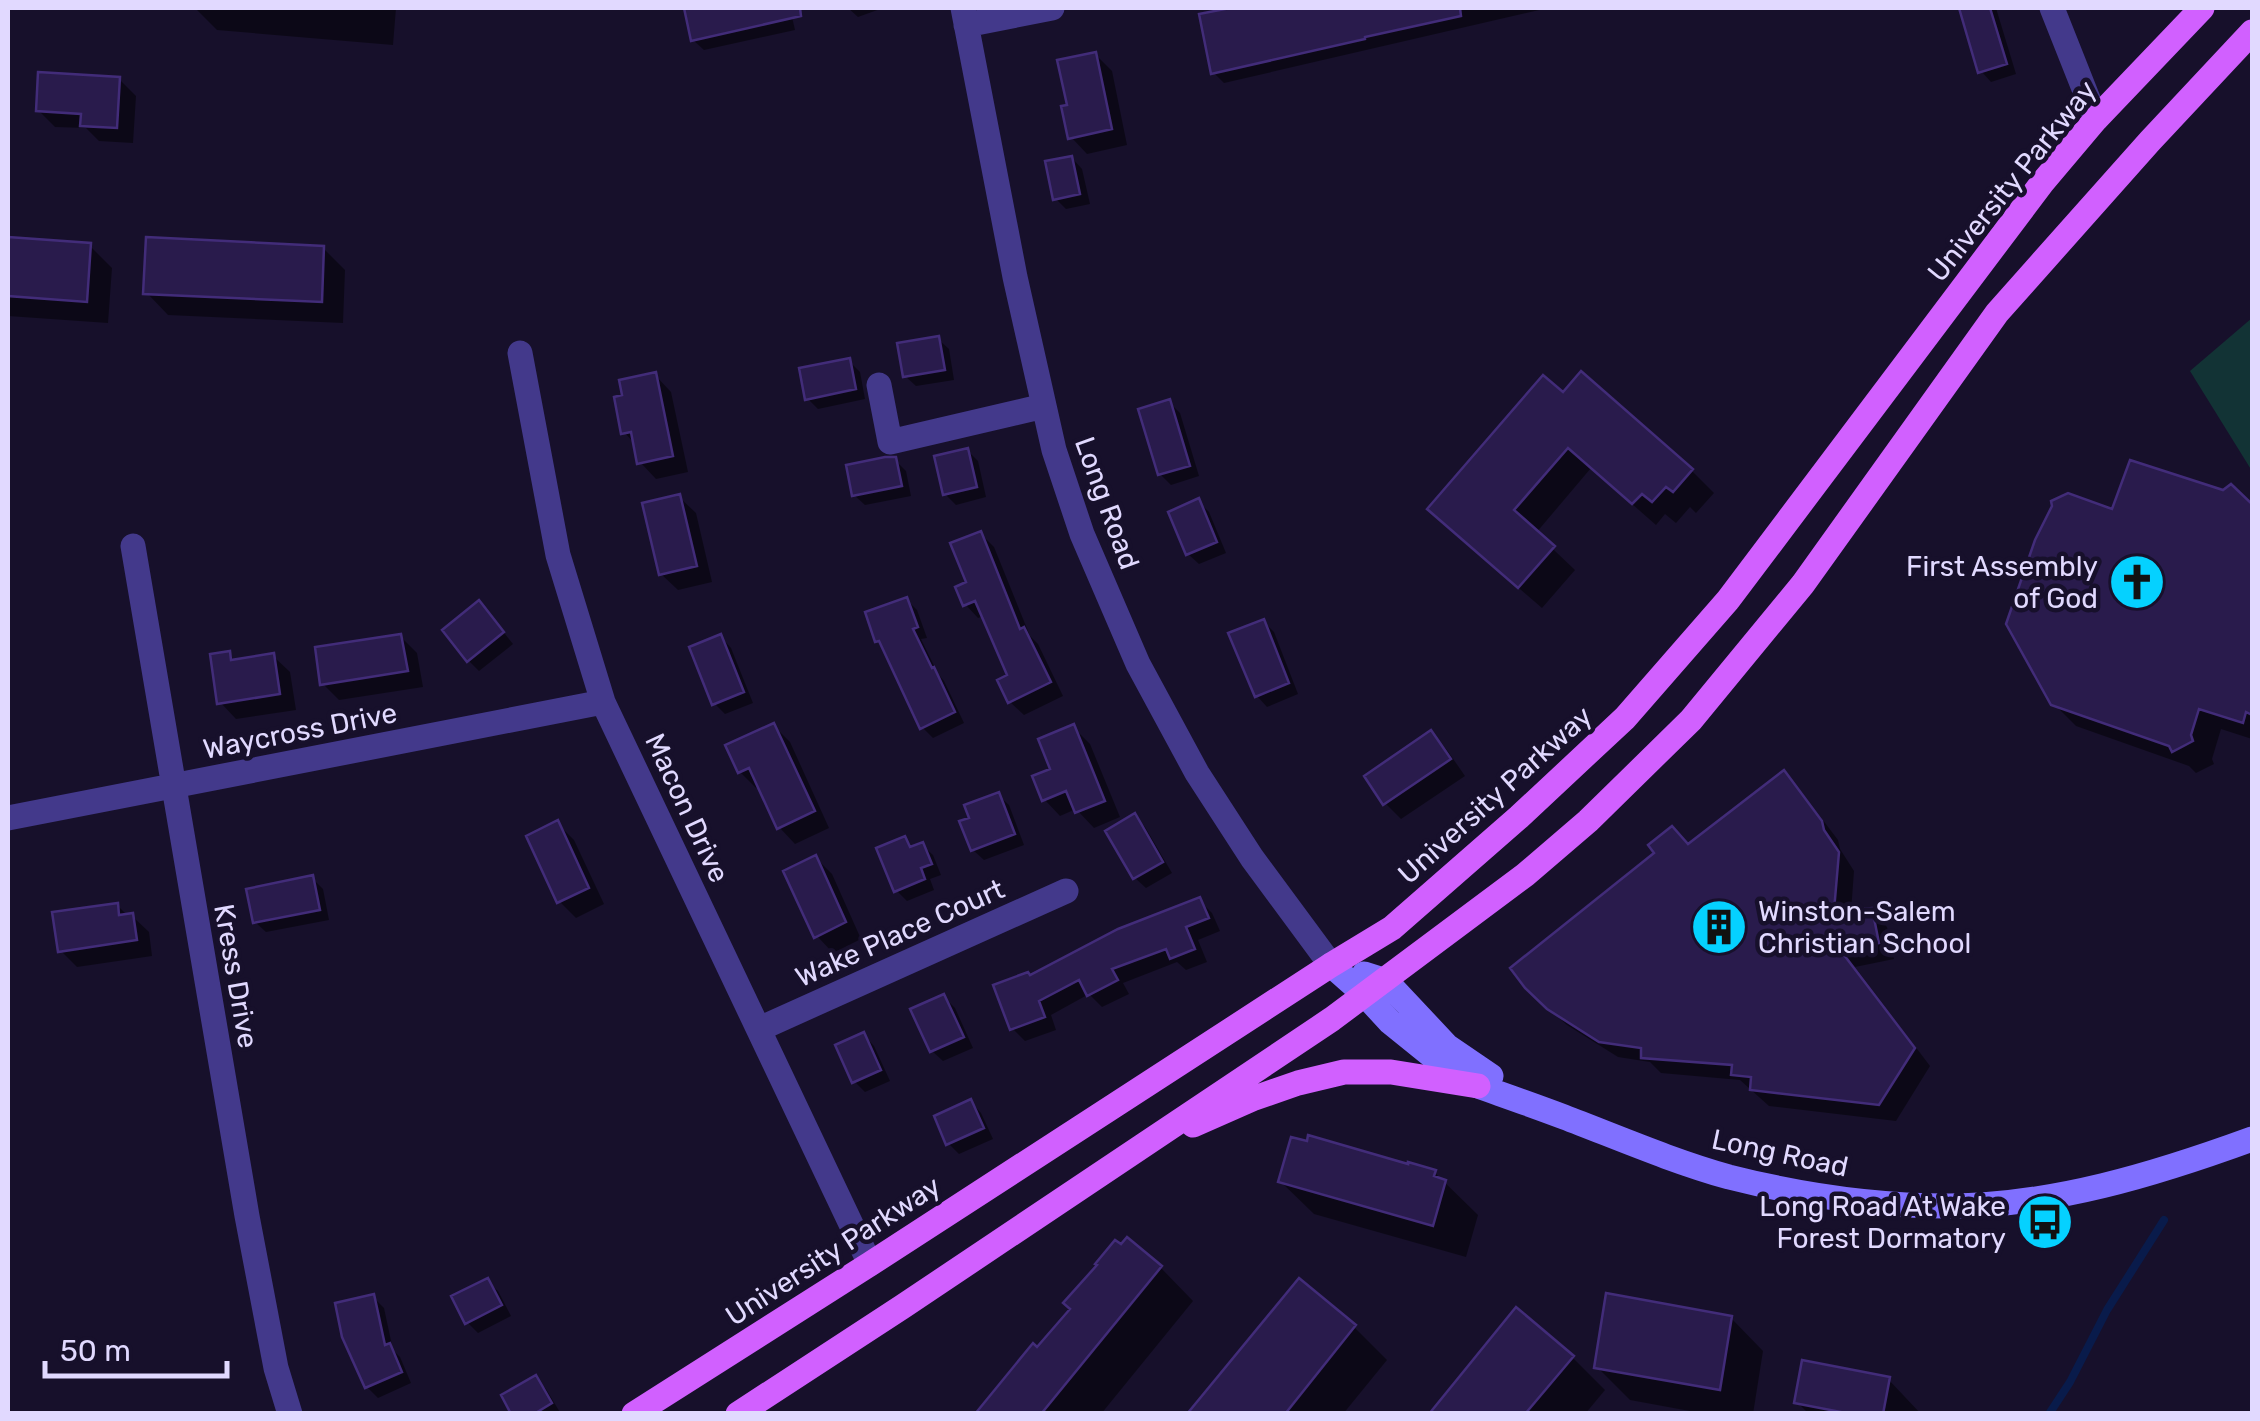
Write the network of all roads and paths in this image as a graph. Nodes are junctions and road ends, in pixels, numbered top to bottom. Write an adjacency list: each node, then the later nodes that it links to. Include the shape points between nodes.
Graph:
1 (1052, 8): 4 (street)
2 (2052, 8): 6 (street)
3 (2202, 8): 6 (main road, University Parkway)
4 (964, 16): 9 (street, Long Road)
5 (2252, 32): 16 (main road, via 1997,313 1804,584 1690,720 1538,864)
6 (2096, 119): 15 (main road, University Parkway, via 1728,600 1625,718 1392,928)
7 (520, 353): 11 (street, Macon Drive, via 558,555)
8 (879, 386): 9 (street, via 890,442)
9 (1044, 406): 15 (street, Long Road, via 1082,534 1138,664 1197,773)
10 (132, 546): 12 (street, Kress Drive)
11 (603, 702): 12 (street, Waycross Drive); 17 (street, Macon Drive)
12 (173, 786): 13 (street, Waycross Drive); 23 (street, Kress Drive, via 246,1216)
13 (8, 818)
14 (1066, 891): 17 (street, Wake Place Court)
15 (1331, 964): 16 (main road, Long Road); 22 (main road, University Parkway)
16 (1376, 988): 18 (main road, Long Road, via 1390,1022); 19 (main road, Long Road); 20 (main road)
17 (759, 1030): 22 (street, Macon Drive)
18 (1478, 1086): 19 (main road, Long Road); 20 (main road, via 1344,1072 1252,1099 1198,1124)
19 (1536, 1107): 21 (main road, Long Road, via 1728,1176 1824,1196 1938,1205 2009,1202 2104,1186)
20 (1168, 1128): 25 (main road)
21 (2252, 1139)
22 (870, 1264): 24 (main road, University Parkway)
23 (290, 1414)
24 (634, 1414)
25 (738, 1414)

